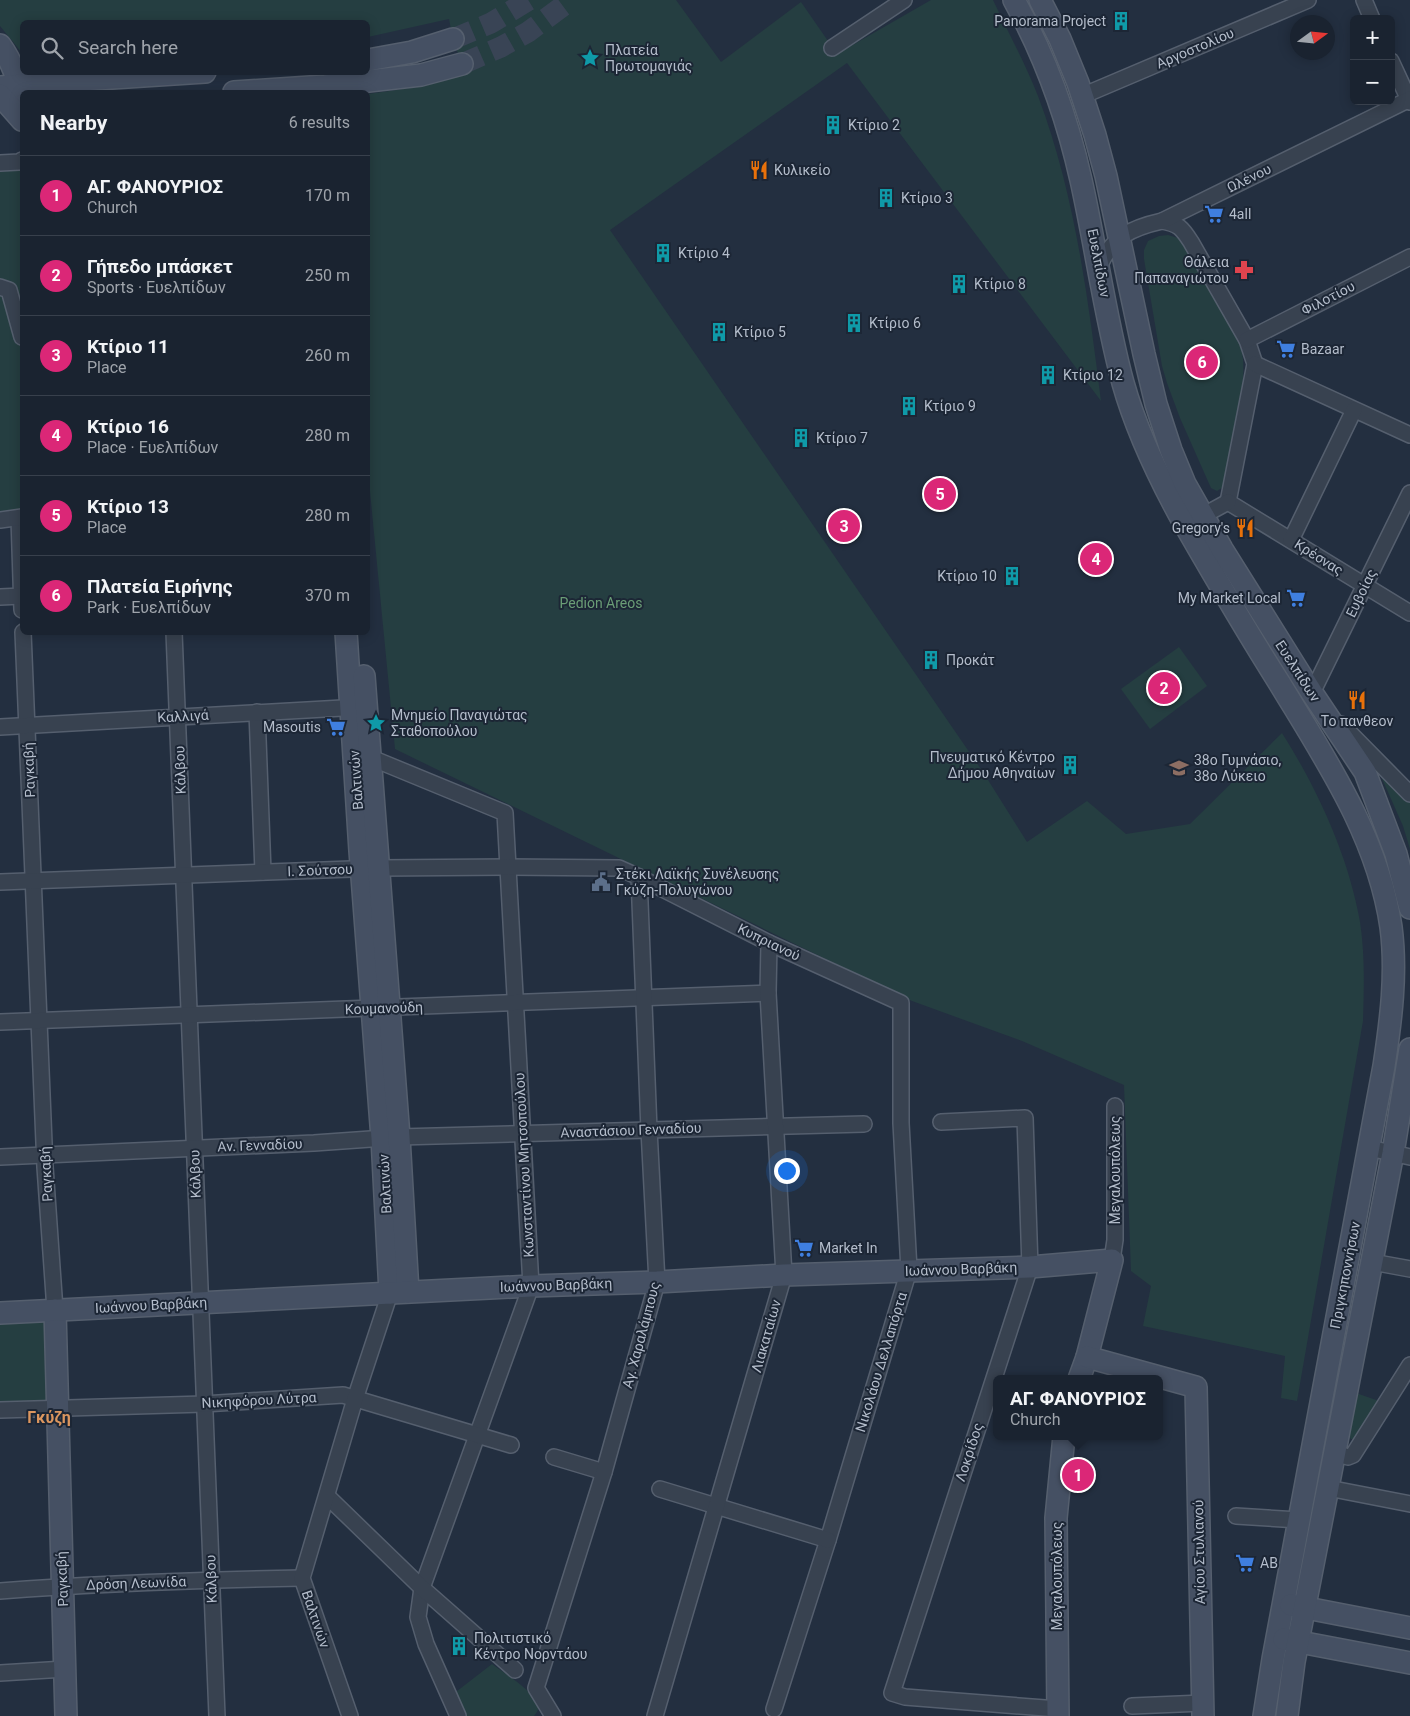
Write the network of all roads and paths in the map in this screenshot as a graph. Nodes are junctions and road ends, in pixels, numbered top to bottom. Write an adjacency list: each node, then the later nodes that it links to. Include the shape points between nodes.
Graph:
1 (904, 0): 9 (street)
2 (1014, 0): 26 (street, Ευελπίδων, via 1042,58 1065,118)
3 (1040, 0): 18 (street, Ευελπίδων, via 1060,38)
4 (1308, 0): 18 (street, Αργοστολίου)
5 (1364, 0): 6 (street)
6 (1370, 15)
7 (454, 39): 10 (street, via 412,52)
8 (0, 45): 14 (street, via 13,63)
9 (832, 48)
10 (370, 60)
11 (462, 64): 16 (street, via 421,75)
12 (1395, 68): 19 (street)
13 (159, 75): 15 (street, via 66,81)
14 (20, 90)
15 (29, 90)
16 (264, 90)
17 (0, 95): 20 (street)
18 (1082, 96): 24 (street, Ευελπίδων, via 1100,154)
19 (1410, 100): 23 (street, Ωλένου)
20 (20, 118)
21 (20, 161): 22 (street)
22 (0, 163)
23 (1162, 222): 24 (street, Ωλένου, via 1145,225); 29 (street, via 1176,224 1183,230)
24 (1119, 238): 26 (street, Ωλένου, via 1110,247); 37 (street, Ευελπίδων, via 1163,427)
25 (1410, 257): 29 (street, Φιλοτίου)
26 (1100, 267): 37 (street, Ευελπίδων, via 1116,352 1132,411 1151,459)
27 (0, 287): 28 (street, via 9,290)
28 (20, 330)
29 (1247, 340): 30 (street)
30 (1255, 364): 31 (street); 34 (street)
31 (1354, 410): 32 (street); 38 (street)
32 (1410, 435)
33 (1410, 493): 39 (street, Ευβοίας)
34 (1228, 502): 37 (street); 38 (street, Κρέσνας)
35 (20, 518): 36 (street)
36 (0, 520)
37 (1194, 520): 47 (street, Ευελπίδων); 55 (street, Ευελπίδων, via 1339,781)
38 (1291, 540): 39 (street, Κρέσνας)
39 (1365, 585): 42 (street, Κρέσνας); 47 (street, Ευβοίας)
40 (20, 596): 41 (street)
41 (0, 597)
42 (1410, 613)
43 (23, 635): 51 (street, Ραγκαβή)
44 (174, 635): 50 (street, Κάλβου)
45 (346, 635): 48 (street, Βαλτινών)
46 (360, 635): 48 (street, Βαλτινών)
47 (1312, 694): 54 (street); 63 (street, Ευελπίδων, via 1365,772 1388,828)
48 (358, 707): 49 (street, Καλλιγά); 53 (street, Βαλτινών); 57 (street, Βαλτινών)
49 (257, 712): 50 (street, Καλλιγά); 58 (street)
50 (178, 717): 51 (street, Καλλιγά); 59 (street, Κάλβου)
51 (27, 725): 52 (street, Καλλιγά); 61 (street, Ραγκαβή)
52 (0, 726)
53 (369, 757): 56 (street, Κωνσταντίνου Μητσοπούλου, via 505,813); 57 (street, Βαλτινών)
54 (1410, 794)
55 (1365, 835): 82 (street, Πριγκηποννήσων, via 1386,902 1394,966 1388,1038)
56 (508, 867): 57 (street, Ι. Σούτσου); 60 (street, Ι. Σούτσου, via 618,868); 67 (street, Κωνσταντίνου Μητσοπούλου)
57 (371, 868): 58 (street, Ι. Σούτσου); 69 (street, Βαλτινών)
58 (263, 872): 59 (street, Ι. Σούτσου)
59 (184, 875): 61 (street, Ι. Σούτσου); 70 (street, Κάλβου)
60 (639, 877): 64 (street, Κυπριανού); 66 (street, Αγ. Χαραλάμπους)
61 (34, 880): 62 (street, Ι. Σούτσου); 71 (street, Ραγκαβή)
62 (0, 882)
63 (1410, 908)
64 (769, 943): 65 (street, Λιακαταίων); 68 (street, Κυπριανού)
65 (768, 993): 66 (street, Κουμανούδη); 77 (street, Λιακαταίων)
66 (644, 998): 67 (street, Κουμανούδη); 78 (street, Αγ. Χαραλάμπους)
67 (515, 1003): 69 (street, Κουμανούδη); 79 (street, Κωνσταντίνου Μητσοπούλου)
68 (901, 1003): 90 (street, Νικολάου Δελλαπόρτα, via 901,1123)
69 (381, 1009): 70 (street, Κουμανούδη); 80 (street, Βαλτινών)
70 (189, 1016): 71 (street, Κουμανούδη); 81 (street, Κάλβου)
71 (40, 1021): 72 (street, Κουμανούδη); 83 (street, Ραγκαβή)
72 (0, 1022)
73 (1410, 1049): 84 (street, Πριγκηποννήσων)
74 (1115, 1106): 86 (street, Μεγαλουπόλεως, via 1115,1240)
75 (941, 1122): 88 (street, Λοκρίδος, via 1024,1118)
76 (864, 1124): 77 (street, Αναστάσιου Γενναδίου)
77 (776, 1126): 78 (street, Αναστάσιου Γενναδίου); 91 (street, Λιακαταίων)
78 (649, 1130): 79 (street, Αναστάσιου Γενναδίου); 92 (street, Αγ. Χαραλάμπους)
79 (522, 1134): 80 (street, Αναστάσιου Γενναδίου); 93 (street, Κωνσταντίνου Μητσοπούλου)
80 (391, 1137): 81 (street, Αν. Γενναδίου); 94 (street, Βαλτινών)
81 (194, 1148): 83 (street, Αν. Γενναδίου); 95 (street, Κάλβου)
82 (1370, 1148): 84 (street); 121 (street, Πριγκηποννήσων)
83 (45, 1155): 85 (street, Αν. Γενναδίου); 96 (street, Ραγκαβή)
84 (1401, 1155): 87 (street, Πριγκηποννήσων)
85 (0, 1157)
86 (1112, 1260): 88 (street, Ιωάννου Βαρβάκη); 98 (street, Μεγαλουπόλεως)
87 (1372, 1262): 89 (street); 112 (street, Πριγκηποννήσων)
88 (1030, 1266): 90 (street, Ιωάννου Βαρβάκη); 100 (street, Λοκρίδος)
89 (1410, 1269)
90 (909, 1270): 91 (street, Ιωάννου Βαρβάκη); 122 (street, Νικολάου Δελλαπόρτα)
91 (784, 1275): 92 (street, Ιωάννου Βαρβάκη); 119 (street, Λιακαταίων)
92 (657, 1282): 93 (street, Ιωάννου Βαρβάκη); 114 (street, Αγ. Χαραλάμπους)
93 (531, 1286): 94 (street, Ιωάννου Βαρβάκη); 109 (street, Κωνσταντίνου Μητσοπούλου)
94 (399, 1293): 95 (street, Ιωάννου Βαρβάκη); 105 (street, Βαλτινών)
95 (200, 1303): 96 (street, Ιωάννου Βαρβάκη); 106 (street, Κάλβου)
96 (55, 1310): 97 (street, Ιωάννου Βαρβάκη); 107 (street, Ραγκαβή)
97 (0, 1313)
98 (1086, 1357): 101 (street, Μεγαλουπόλεως); 102 (street, Αγίου Στυλιανού)
99 (1410, 1365): 112 (street, via 1353,1455 1348,1457)
100 (995, 1375)
101 (1080, 1375)
102 (1152, 1375)
103 (1163, 1378): 139 (street, Αγίου Στυλιανού, via 1196,1387)
104 (993, 1380): 140 (street, Λοκρίδος, via 892,1693)
105 (355, 1399): 106 (street, Νικηφόρου Λύτρα, via 343,1395); 109 (street, Νικηφόρου Λύτρα); 117 (street, Βαλτινών)
106 (204, 1404): 107 (street, Νικηφόρου Λύτρα); 124 (street, Κάλβου)
107 (58, 1408): 108 (street, Νικηφόρου Λύτρα); 125 (street, Ραγκαβή)
108 (0, 1410)
109 (476, 1434): 111 (street, Νικηφόρου Λύτρα); 126 (street, Κωνσταντίνου Μητσοπούλου)
110 (1064, 1440): 140 (street, Μεγαλουπόλεως, via 1056,1518)
111 (511, 1445)
112 (1335, 1453): 115 (street, Πριγκηποννήσων)
113 (554, 1457): 114 (street)
114 (604, 1472): 145 (street, Αγ. Χαραλάμπους, via 536,1688)
115 (1328, 1488): 118 (street); 129 (street, Πριγκηποννήσων)
116 (660, 1489): 119 (street)
117 (327, 1496): 123 (street, Βαλτινών); 126 (street)
118 (1410, 1504)
119 (717, 1506): 122 (street); 146 (street, Λιακαταίων)
120 (1236, 1516): 121 (street)
121 (1299, 1520): 128 (street, Πριγκηποννήσων)
122 (828, 1540): 138 (street, Νικολάου Δελλαπόρτα)
123 (302, 1578): 124 (street, Δρόση Λεωνίδα); 143 (street, Βαλτινών)
124 (211, 1580): 125 (street, Δρόση Λεωνίδα); 142 (street, Κάλβου)
125 (63, 1586): 127 (street, Δρόση Λεωνίδα); 134 (street, Ραγκαβή)
126 (422, 1588): 135 (street); 144 (street, Κωνσταντίνου Μητσοπούλου, via 418,1617 426,1644)
127 (0, 1591)
128 (1283, 1603): 129 (street); 131 (street, Πριγκηποννήσων)
129 (1305, 1608): 130 (street); 132 (street, Πριγκηποννήσων)
130 (1410, 1628)
131 (1277, 1638): 132 (street); 147 (street, Πριγκηποννήσων)
132 (1298, 1642): 133 (street); 148 (street, Πριγκηποννήσων)
133 (1410, 1664)
134 (65, 1669): 136 (street); 141 (street, Ραγκαβή)
135 (515, 1670)
136 (0, 1672)
137 (1132, 1706): 139 (street)
138 (774, 1709)
139 (1203, 1710)
140 (1058, 1712)
141 (66, 1716)
142 (217, 1716)
143 (350, 1716)
144 (458, 1716)
145 (552, 1716)
146 (655, 1716)
147 (1264, 1716)
148 (1287, 1716)

